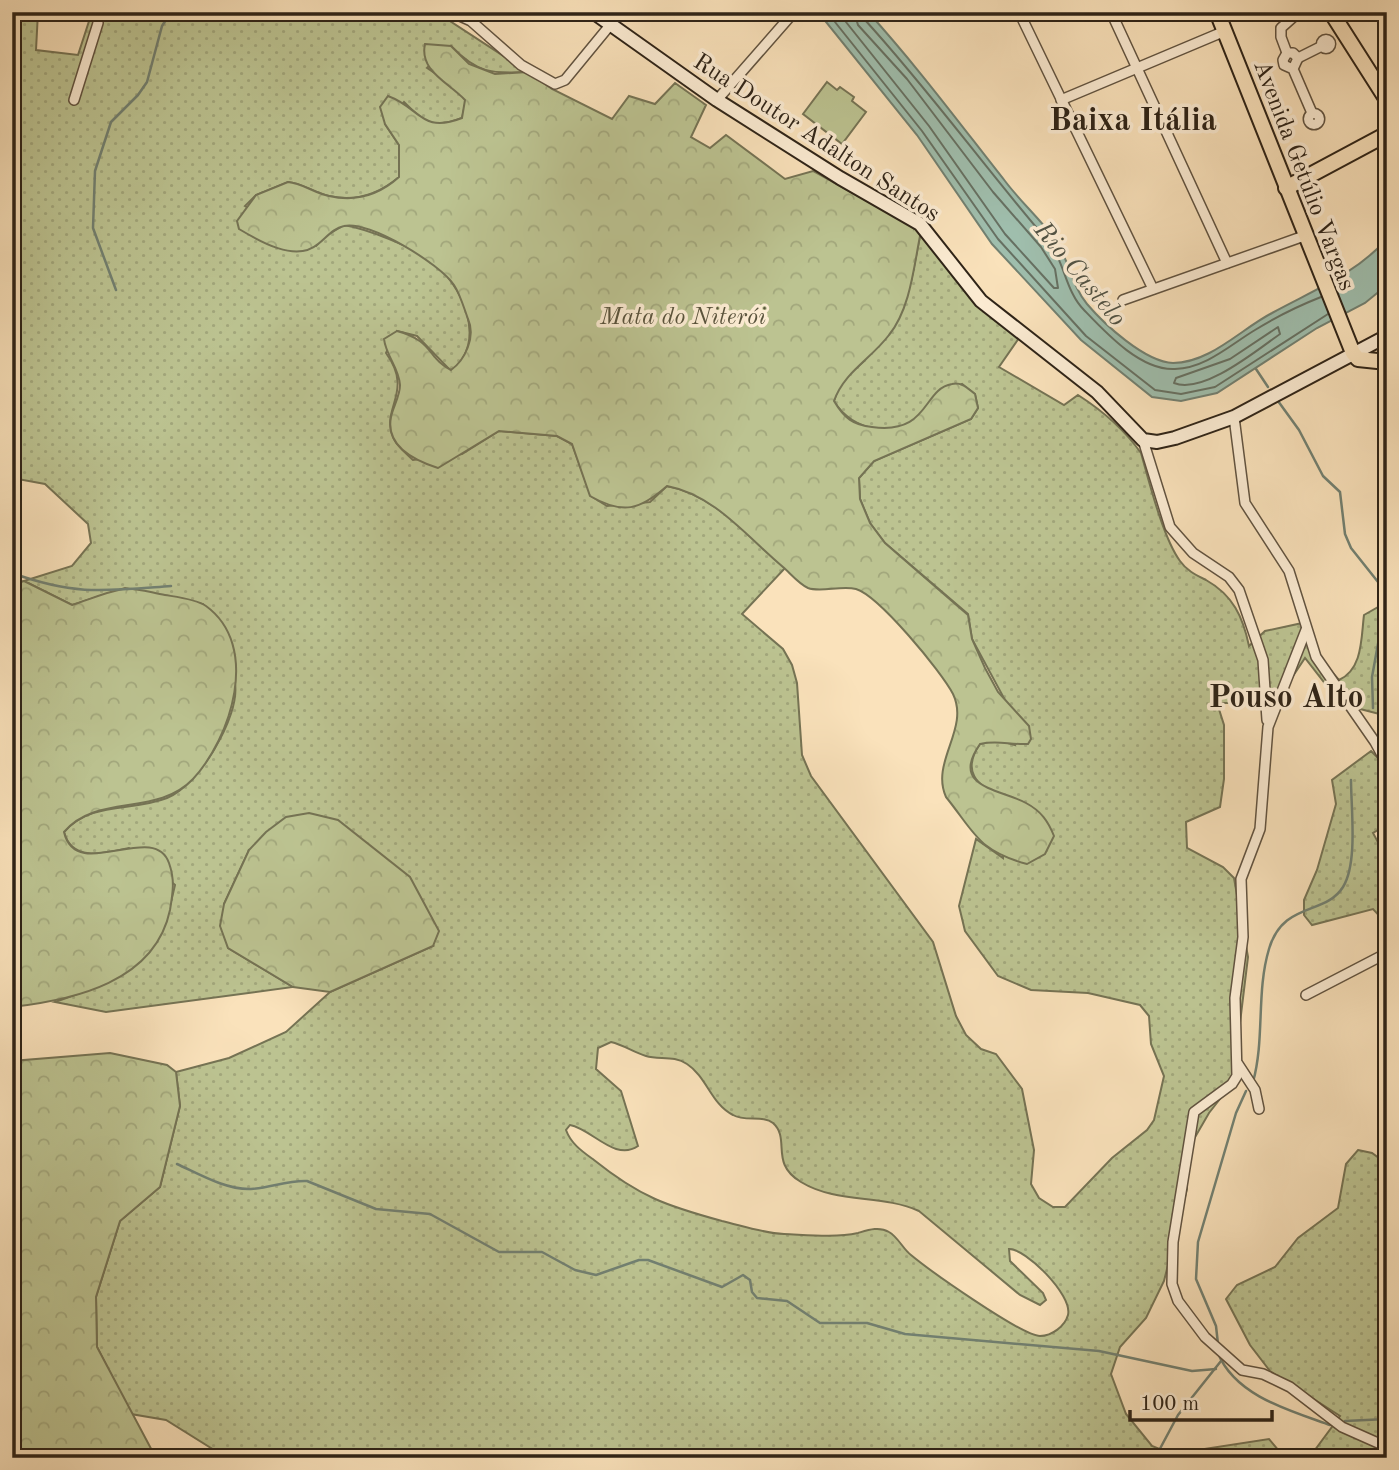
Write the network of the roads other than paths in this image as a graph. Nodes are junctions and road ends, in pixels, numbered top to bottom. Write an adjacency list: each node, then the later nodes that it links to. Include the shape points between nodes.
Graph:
1 (97, 12): 17 (street, via 98,23)
2 (451, 12): 10 (street, via 471,21 521,65 555,84 560,84)
3 (593, 12): 10 (main road, Rua Doutor Adalton Santos)
4 (794, 12): 18 (street)
5 (1019, 12): 19 (street)
6 (1111, 12): 15 (street)
7 (1217, 12): 11 (main road, Avenida Getúlio Vargas)
8 (1299, 12): 13 (street, via 1282,28)
9 (1331, 12): 20 (main road)
10 (609, 19): 18 (main road, Rua Doutor Adalton Santos)
11 (1225, 31): 15 (street); 23 (main road, Avenida Getúlio Vargas)
12 (1322, 46): 14 (street)
13 (1287, 53): 14 (street); 16 (street, via 1283,62)
14 (1298, 58): 16 (street)
15 (1137, 68): 19 (street); 25 (street)
16 (1293, 69): 21 (street)
17 (74, 100)
18 (717, 100): 32 (main road, Rua Doutor Adalton Santos, via 920,224 981,301 1097,392)
19 (1062, 100): 26 (street)
20 (1387, 100)
21 (1312, 113)
22 (1387, 134): 23 (main road)
23 (1286, 188): 24 (main road, Avenida Getúlio Vargas)
24 (1304, 236): 25 (street); 29 (main road, Avenida Getúlio Vargas)
25 (1227, 263): 26 (street)
26 (1153, 289): 27 (street)
27 (1124, 300)
28 (1387, 336): 29 (main road)
29 (1353, 353): 30 (main road, via 1358,359); 31 (main road)
30 (1387, 362)
31 (1234, 417): 32 (main road, via 1175,438); 33 (street, via 1245,503 1289,571)
32 (1143, 440): 34 (street, via 1170,527 1239,590 1263,660)
33 (1306, 629): 34 (street); 35 (street, via 1316,657)
34 (1268, 727): 38 (street, via 1260,829 1241,879)
35 (1387, 764)
36 (1387, 953): 37 (street)
37 (1306, 995)
38 (1238, 1064): 39 (street, via 1255,1090); 40 (street, via 1232,1084 1194,1112 1173,1242 1172,1284 1178,1301 1205,1337 1242,1370 1290,1387 1342,1427)
39 (1259, 1109)
40 (1387, 1447)

